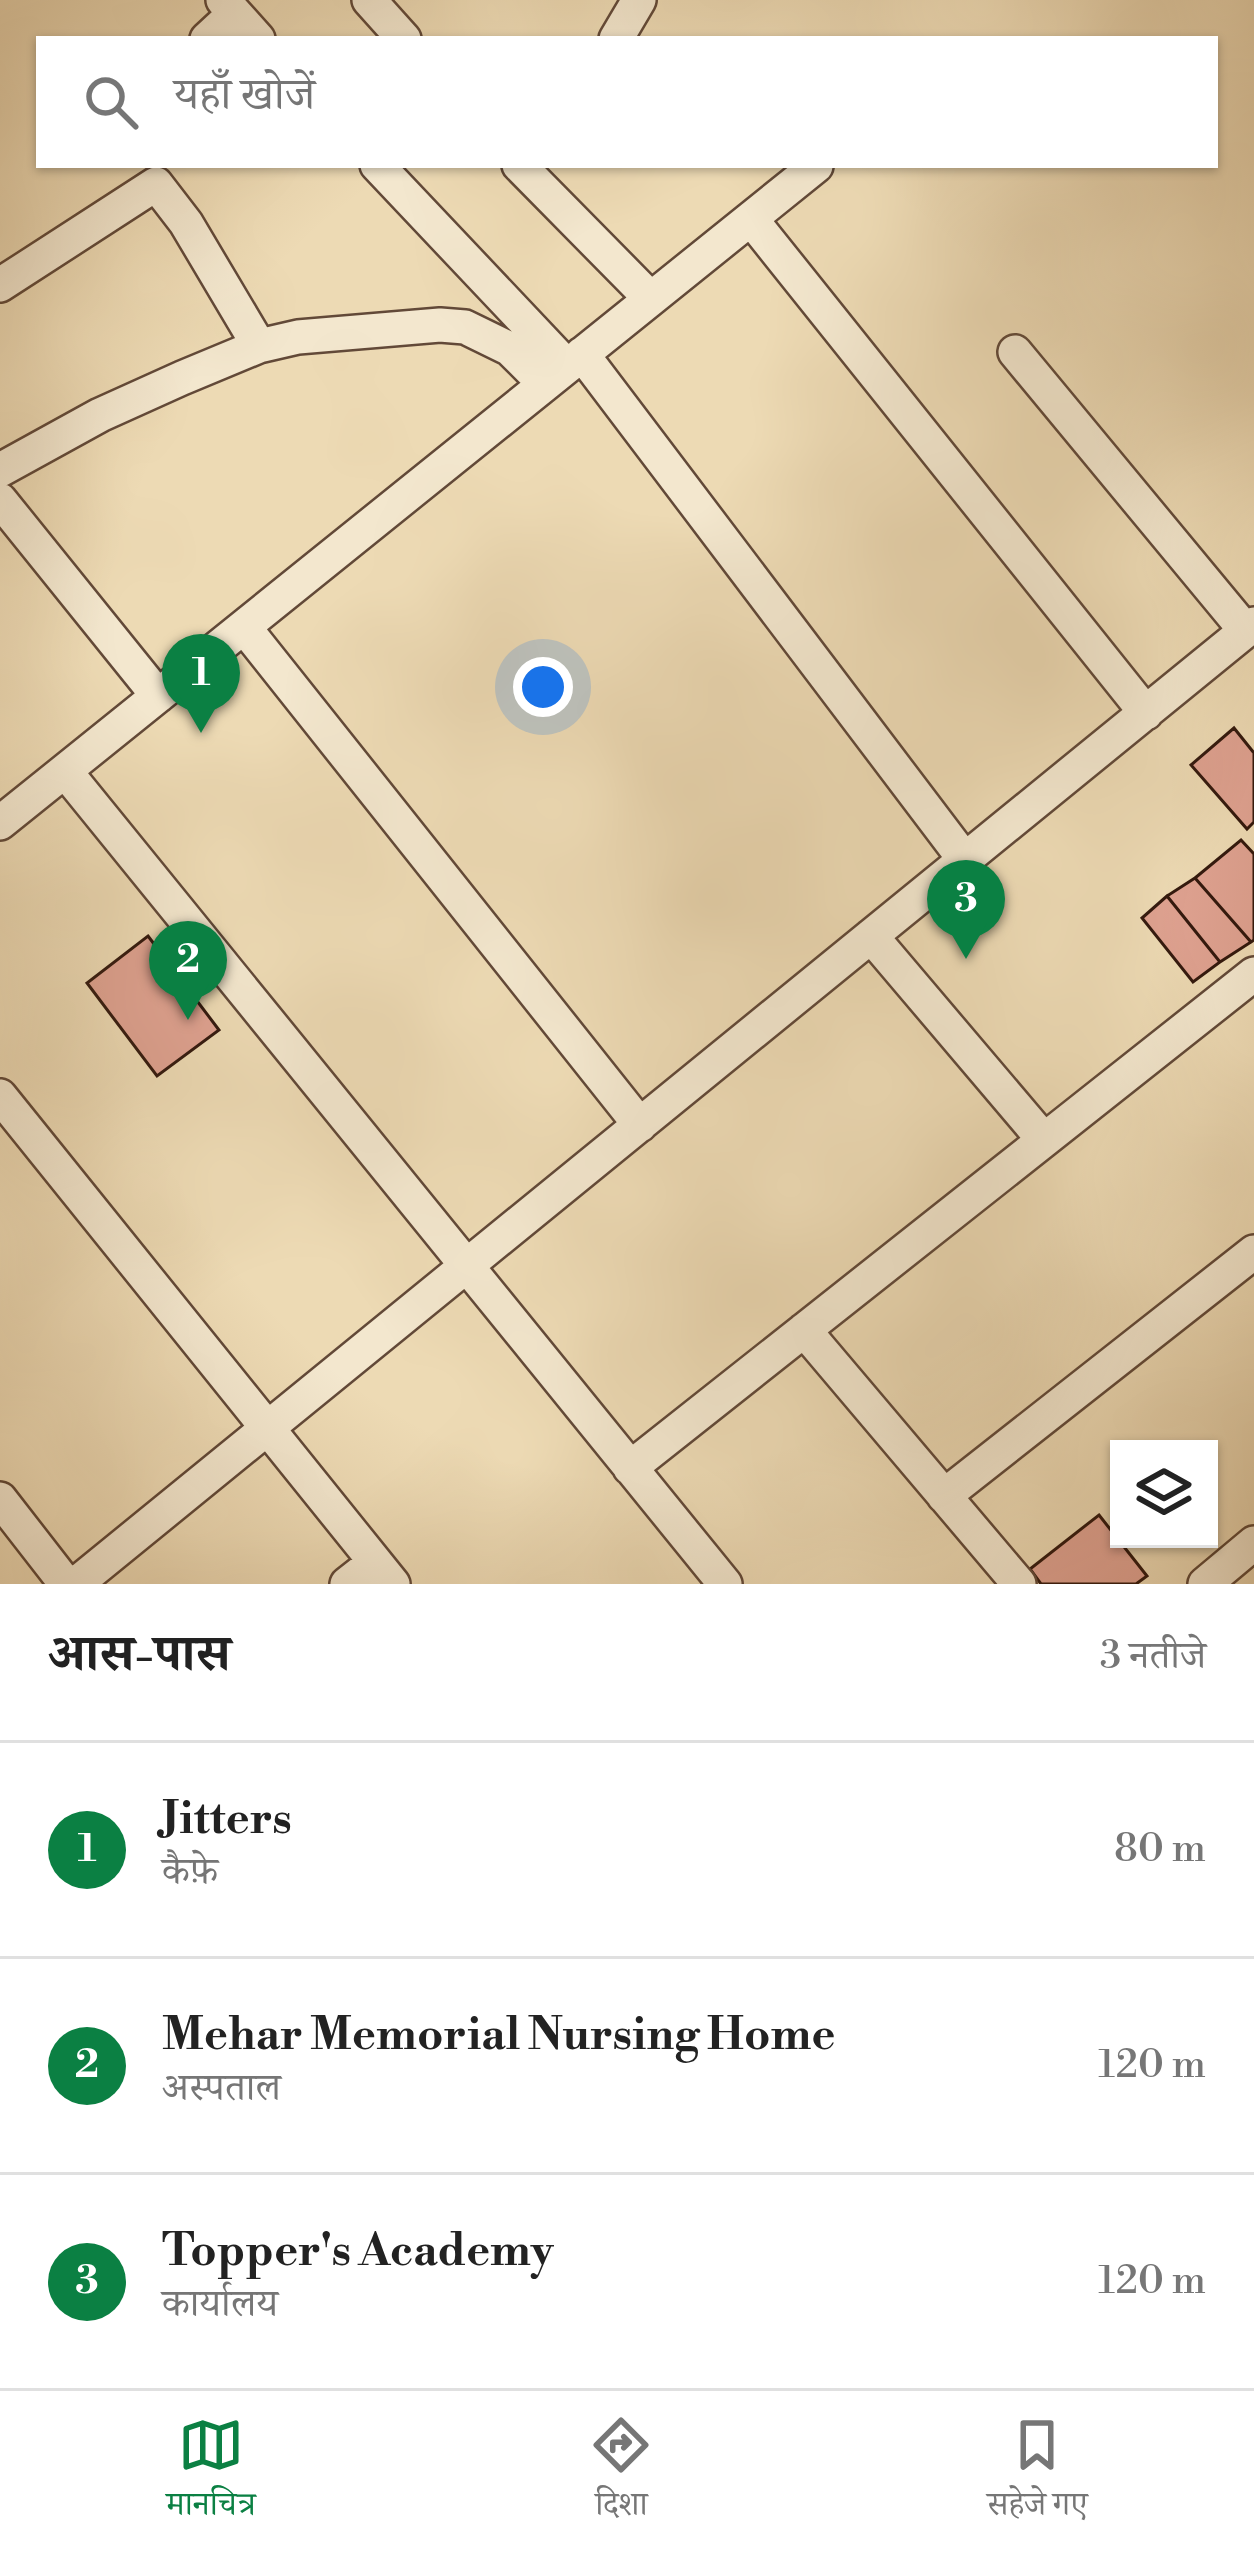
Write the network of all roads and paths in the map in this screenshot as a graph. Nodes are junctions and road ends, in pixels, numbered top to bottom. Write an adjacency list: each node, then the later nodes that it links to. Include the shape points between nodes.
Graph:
1 (369, 0): 6 (street)
2 (639, 0): 7 (street)
3 (228, 7): 4 (street); 5 (street)
4 (209, 36)
5 (255, 36)
6 (401, 36)
7 (618, 36)
8 (380, 168): 17 (street)
9 (522, 168): 14 (street)
10 (814, 168): 12 (street)
11 (152, 174): 13 (street); 15 (street)
12 (751, 219): 14 (street); 23 (street)
13 (0, 285)
14 (651, 298): 17 (street)
15 (259, 346): 17 (street, via 440,325); 18 (street, via 100,415)
16 (1015, 352): 21 (street)
17 (565, 368): 20 (street); 26 (street)
18 (0, 470)
19 (6, 518): 22 (street)
20 (244, 627): 22 (street); 30 (street)
21 (1250, 628): 23 (street)
22 (158, 696): 24 (street)
23 (1145, 712): 26 (street)
24 (65, 770): 25 (street); 33 (street)
25 (0, 823)
26 (965, 860): 27 (street)
27 (872, 936): 30 (street); 31 (street)
28 (1254, 974): 31 (street)
29 (0, 1096): 35 (street)
30 (640, 1125): 33 (street)
31 (1044, 1140): 34 (street)
32 (1254, 1252): 37 (street)
33 (466, 1266): 35 (street); 36 (street)
34 (804, 1330): 36 (street); 37 (street)
35 (267, 1428): 40 (street); 42 (street)
36 (630, 1468): 44 (street)
37 (944, 1496): 45 (street)
38 (0, 1499): 41 (street)
39 (1254, 1543): 46 (street)
40 (384, 1573): 43 (street)
41 (66, 1584)
42 (76, 1584)
43 (347, 1584)
44 (724, 1584)
45 (1019, 1584)
46 (1205, 1584)

